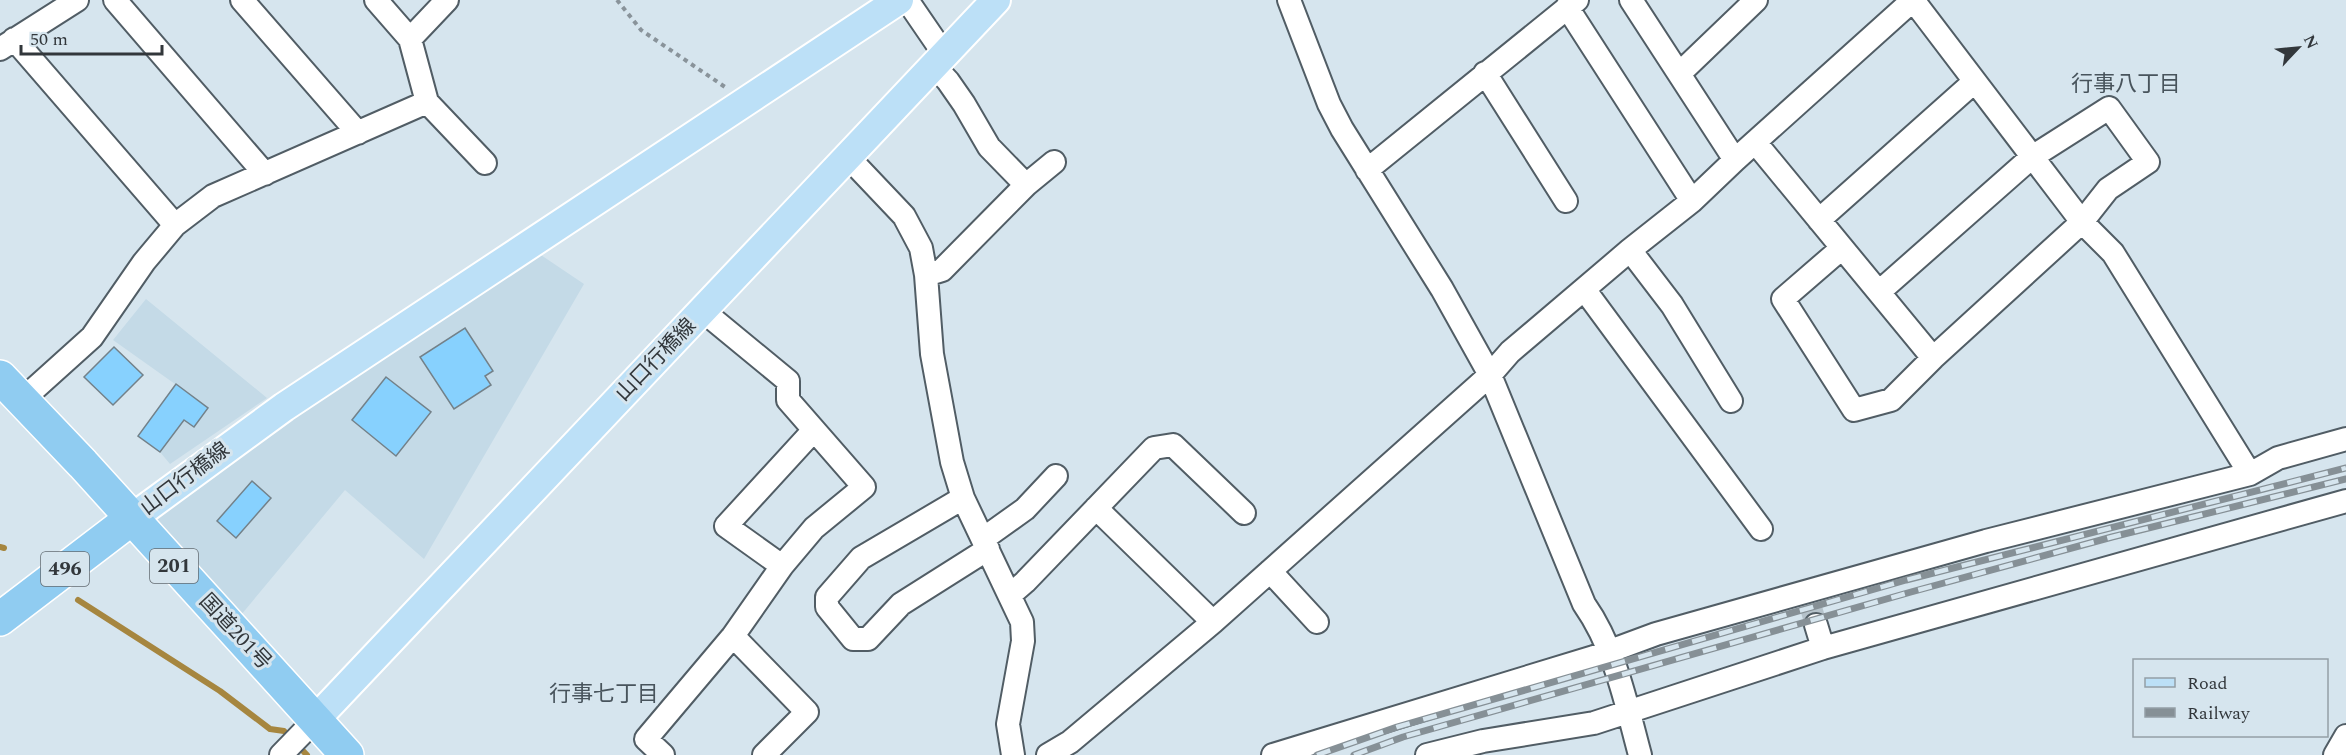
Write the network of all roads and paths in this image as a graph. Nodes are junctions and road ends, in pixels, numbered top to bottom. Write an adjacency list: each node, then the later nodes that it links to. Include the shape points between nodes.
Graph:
1 (77, 0): 15 (street)
2 (115, 0): 30 (street)
3 (242, 0): 22 (street)
4 (376, 0): 14 (street)
5 (447, 0): 14 (street)
6 (617, 0): 20 (path, via 641,30)
7 (899, 0): 55 (main road, 山口行橋線, via 284,407)
8 (907, 0): 16 (street)
9 (996, 0): 16 (main road, 山口行橋線)
10 (1289, 0): 29 (street, via 1329,104)
11 (1631, 0): 18 (street)
12 (1756, 0): 18 (street)
13 (1572, 4): 17 (street); 33 (street)
14 (410, 39): 21 (street)
15 (7, 44): 36 (street)
16 (939, 60): 24 (main road, 山口行橋線); 31 (street, via 988,147)
17 (1485, 73): 29 (street); 32 (street)
18 (1680, 73): 26 (street)
19 (1974, 82): 23 (street, via 1913,0); 25 (street); 34 (street)
20 (731, 91)
21 (427, 102): 22 (street); 28 (street)
22 (358, 133): 30 (street)
23 (1755, 142): 26 (street); 34 (street)
24 (848, 157): 39 (street, via 910,224 921,249); 42 (main road, 山口行橋線)
25 (2032, 157): 35 (street); 35 (street, via 2109,108 2148,162 2108,189); 41 (street)
26 (1734, 160): 33 (street)
27 (1054, 162): 31 (street)
28 (485, 163)
29 (1367, 170): 44 (street, via 1442,289)
30 (265, 174): 36 (street, via 213,196)
31 (1026, 185): 39 (street, via 942,270)
32 (1566, 201)
33 (1692, 201): 38 (street)
34 (1819, 220): 37 (street)
35 (2082, 222): 43 (street); 49 (street, via 2113,253)
36 (175, 225): 45 (street, via 92,337)
37 (1842, 248): 41 (street); 43 (street, via 1783,299 1854,410 1891,400)
38 (1630, 250): 40 (street); 46 (street, via 1672,305)
39 (926, 275): 51 (street, via 932,354 943,423)
40 (1584, 289): 44 (street, via 1510,352); 56 (street)
41 (1879, 292): 43 (street)
42 (703, 311): 47 (street, via 788,381 788,400); 69 (main road, 山口行橋線)
43 (1933, 358)
44 (1490, 375): 59 (street); 67 (street, via 1584,604 1601,628)
45 (11, 388): 55 (highway, 国道201号 / 201)
46 (1731, 401)
47 (814, 430): 58 (street, via 864,487 814,528); 58 (street, via 726,526)
48 (2346, 439): 49 (street, via 2278,458)
49 (2250, 474): 61 (street, via 1986,541)
50 (1056, 476): 57 (street)
51 (963, 498): 57 (street); 57 (street, via 861,558 827,597 827,607 854,639 868,639 900,604)
52 (2346, 501): 66 (street)
53 (1096, 508): 54 (street, via 1154,448 1173,445); 60 (street); 63 (street)
54 (1244, 513)
55 (131, 519): 62 (highway, 496); 69 (highway, 国道201号 / 201)
56 (1761, 529)
57 (986, 544): 60 (street)
58 (782, 566): 65 (street)
59 (1270, 571): 63 (street); 64 (street)
60 (1010, 595): 75 (street, via 1022,622 1023,641 1008,724)
61 (1811, 607): 66 (street); 67 (street, via 1656,634)
62 (0, 619)
63 (1213, 622): 76 (street, via 1070,742)
64 (1317, 622)
65 (733, 636): 73 (street, via 646,739); 74 (street, via 807,712)
66 (1823, 648): 68 (street)
67 (1610, 651): 68 (street); 77 (street)
68 (1628, 711): 78 (street, via 1594,723 1483,741); 79 (street)
69 (316, 718): 71 (street); 72 (highway, 国道201号 / 201)
70 (2346, 736): 80 (street)
71 (281, 755)
72 (347, 755)
73 (663, 755)
74 (764, 755)
75 (1013, 755)
76 (1048, 755)
77 (1273, 755)
78 (1427, 755)
79 (1640, 755)
80 (2335, 755)

